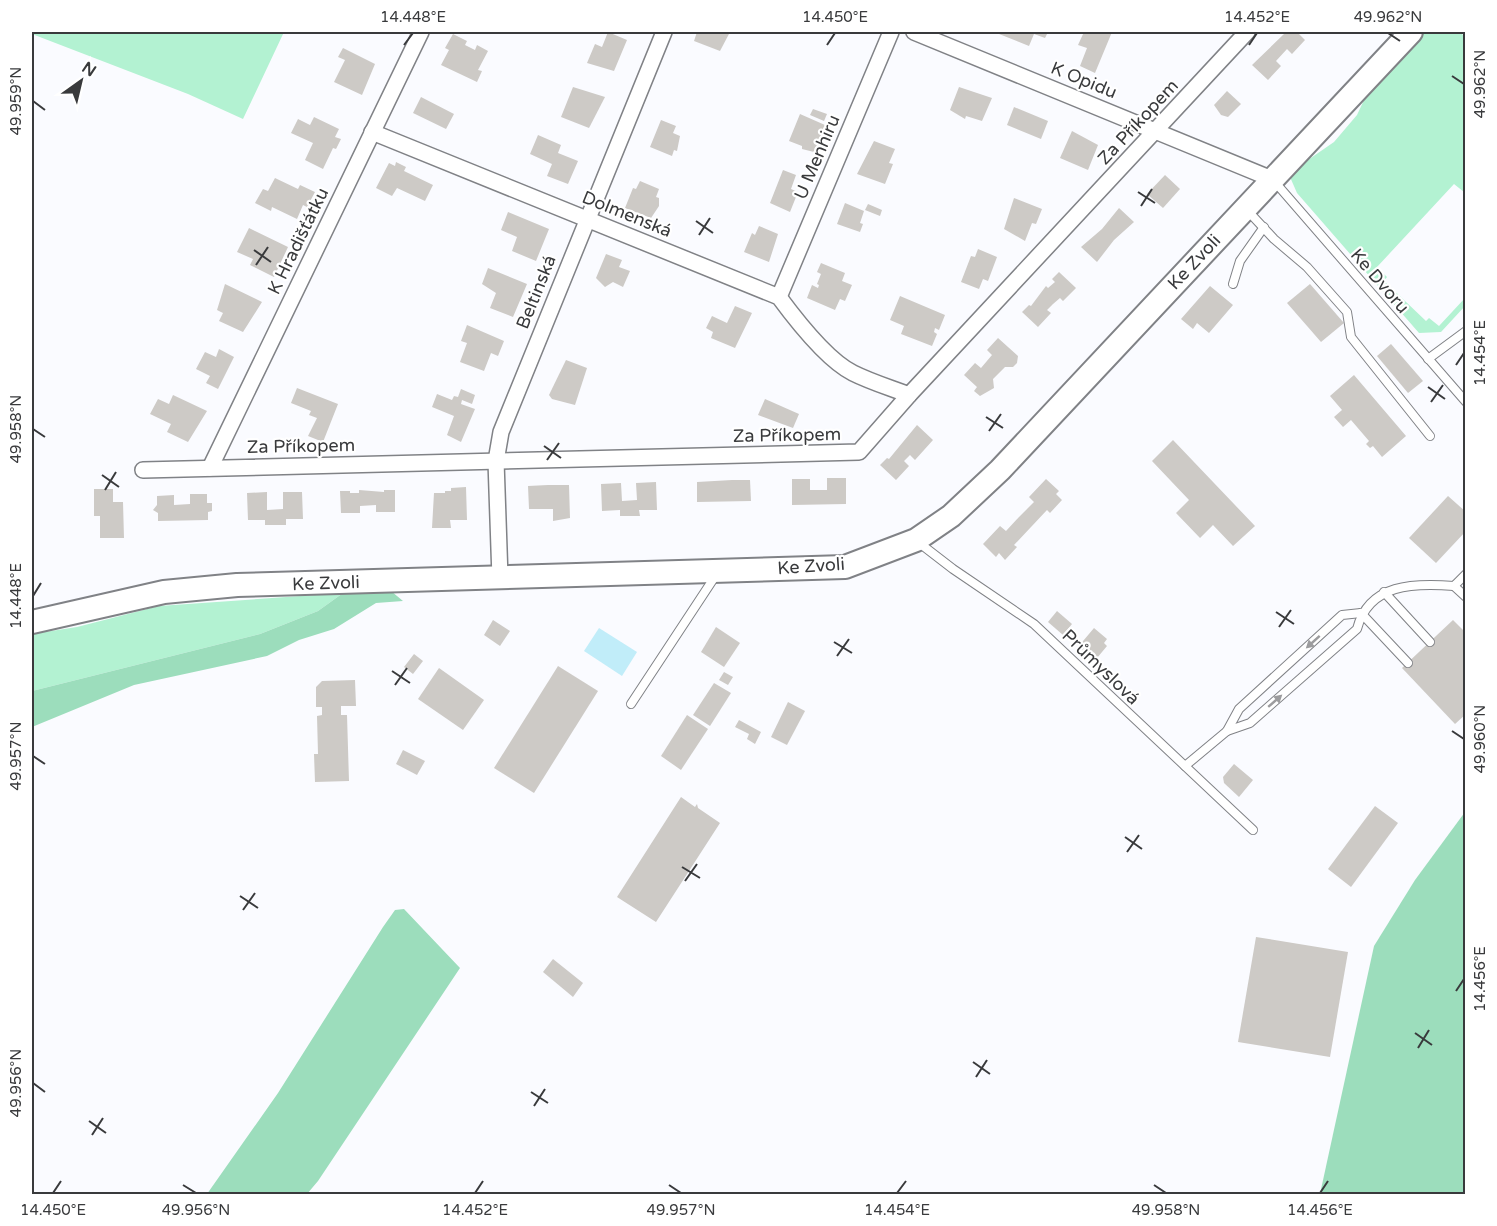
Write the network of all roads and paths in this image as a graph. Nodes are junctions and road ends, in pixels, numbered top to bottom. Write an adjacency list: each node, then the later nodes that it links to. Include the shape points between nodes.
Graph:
1 (421, 32): 8 (street, K Hradišťátku)
2 (664, 32): 11 (street, Beltinská)
3 (891, 32): 14 (street, U Menhiru)
4 (914, 32): 7 (street, K Opidu)
5 (1247, 32): 7 (street, Za Příkopem)
6 (1411, 32): 9 (street, Ke Zvoli)
7 (1157, 131): 9 (street, K Opidu); 17 (street, Za Příkopem)
8 (372, 132): 11 (street, Dolmenská); 21 (street, K Hradišťátku)
9 (1272, 179): 10 (street, Ke Zvoli); 16 (lane, Ke Dvoru)
10 (1245, 208): 12 (lane); 23 (street, Ke Zvoli, via 1000,470 951,516)
11 (587, 219): 14 (street, Dolmenská); 20 (street, Beltinská, via 508,413)
12 (1264, 227): 13 (lane, via 1240,261); 19 (lane, via 1347,312 1351,337)
13 (1233, 284)
14 (779, 297): 17 (street, via 839,364)
15 (1466, 331): 16 (lane)
16 (1428, 359): 18 (lane, Ke Dvoru)
17 (909, 395): 20 (street, Za Příkopem, via 860,452)
18 (1466, 402)
19 (1430, 436)
20 (496, 461): 21 (street, Za Příkopem); 26 (street, Beltinská)
21 (210, 468): 22 (street, Za Příkopem)
22 (143, 470)
23 (916, 540): 24 (street, Ke Zvoli, via 845,567); 36 (lane, Průmyslová, via 1034,624)
24 (718, 571): 26 (street, Ke Zvoli); 34 (lane)
25 (1466, 574): 27 (lane)
26 (500, 578): 31 (street, Ke Zvoli, via 237,585 164,592)
27 (1454, 586): 28 (lane, via 1417,583); 29 (lane)
28 (1384, 592): 30 (lane); 32 (lane)
29 (1466, 597)
30 (1361, 613): 33 (lane); 35 (lane, one-way to 30, via 1250,723 1357,629); 35 (lane, one-way to 35, via 1342,615 1239,709)
31 (32, 622)
32 (1430, 642)
33 (1408, 663)
34 (631, 704)
35 (1227, 732): 36 (lane)
36 (1185, 766): 37 (lane, Průmyslová)
37 (1253, 830)

